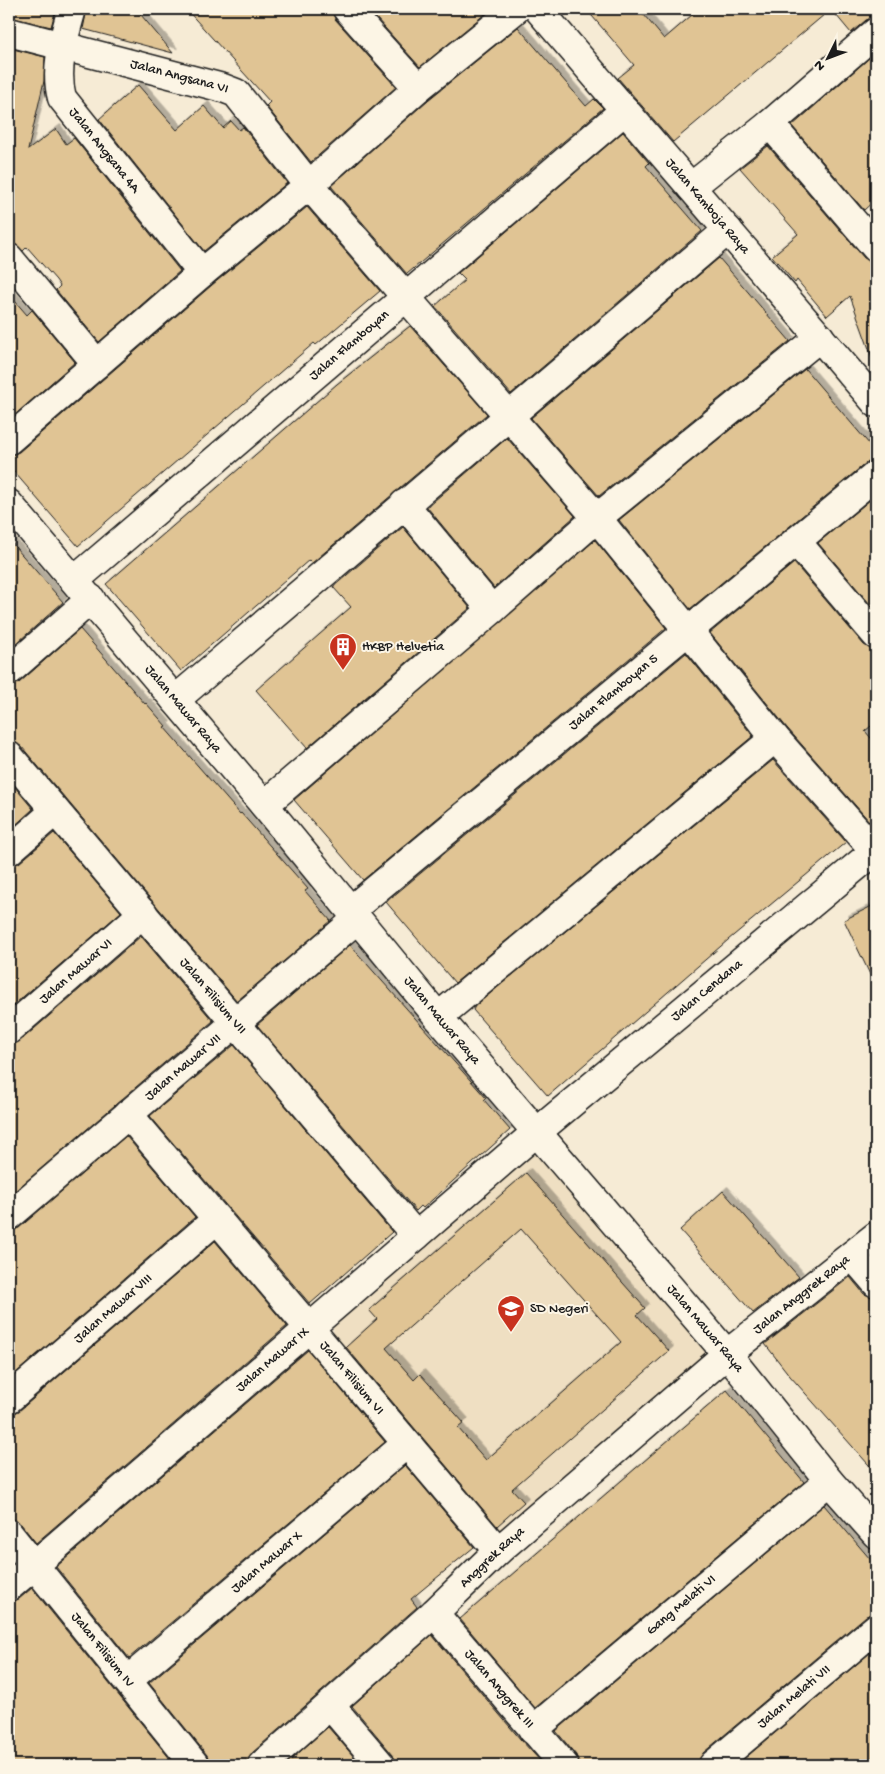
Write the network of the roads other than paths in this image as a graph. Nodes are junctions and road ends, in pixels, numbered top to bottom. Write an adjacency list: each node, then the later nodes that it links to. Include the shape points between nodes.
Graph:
1 (72, 9): 7 (street, Jalan Angsana 4A)
2 (347, 9): 8 (street)
3 (516, 9): 8 (street)
4 (538, 9): 9 (street, Jalan Kamboja Raya)
5 (9, 32): 7 (street, Jalan Angsana VI)
6 (876, 32): 10 (street)
7 (62, 45): 11 (street, Jalan Angsana VI, via 236,93); 16 (street, Jalan Angsana 4A, via 59,87 62,98)
8 (418, 88): 11 (street)
9 (625, 110): 12 (street, Jalan Kamboja Raya); 17 (street, Jalan Flamboyan)
10 (770, 124): 12 (street); 14 (street)
11 (309, 185): 16 (street); 17 (street, Jalan Angsana VI)
12 (692, 187): 13 (street, Jalan Kamboja Raya)
13 (728, 230): 18 (street, Jalan Kamboja Raya); 21 (street)
14 (871, 231)
15 (9, 258): 19 (street)
16 (202, 273): 19 (street)
17 (404, 296): 21 (street, Jalan Angsana VI); 28 (street, Jalan Flamboyan)
18 (820, 337): 20 (street, Jalan Kamboja Raya); 26 (street)
19 (97, 364): 22 (street)
20 (876, 403)
21 (509, 414): 25 (street); 26 (street, Jalan Angsana VI)
22 (9, 440)
23 (876, 475): 27 (street, Jalan Flamboyan 5)
24 (9, 504): 28 (street, Jalan Mawar Raya)
25 (404, 504): 29 (street); 33 (street)
26 (596, 518): 29 (street); 30 (street, Jalan Angsana VI)
27 (796, 541): 30 (street, Jalan Flamboyan 5); 31 (street)
28 (83, 590): 32 (street, Jalan Flamboyan); 33 (street, Jalan Mawar Raya)
29 (492, 610): 36 (street)
30 (688, 630): 34 (street, Jalan Angsana VI); 41 (street, Jalan Flamboyan 5)
31 (876, 635)
32 (9, 671)
33 (176, 700): 36 (street, Jalan Mawar Raya)
34 (775, 738): 39 (street, Jalan Angsana VI); 42 (street)
35 (9, 756): 37 (street, Jalan Filisium VII)
36 (264, 805): 41 (street, Jalan Mawar Raya)
37 (55, 811): 38 (street); 40 (street, Jalan Filisium VII)
38 (9, 851)
39 (876, 851): 46 (street, Jalan Cendana)
40 (143, 913): 43 (street, Jalan Filisium VII); 44 (street, Jalan Mawar VI)
41 (354, 915): 42 (street, Jalan Mawar Raya); 43 (street, Jalan Mawar VII)
42 (438, 1017): 46 (street, Jalan Mawar Raya)
43 (236, 1022): 45 (street, Jalan Mawar VII); 49 (street, Jalan Filisium VII)
44 (9, 1030)
45 (128, 1114): 47 (street, Jalan Mawar VII); 48 (street, Jalan Filisium VI)
46 (536, 1132): 49 (street, Jalan Mawar IX); 54 (street, Jalan Mawar Raya)
47 (9, 1216)
48 (217, 1219): 53 (street, Jalan Filisium VI); 55 (street, Jalan Mawar VIII)
49 (416, 1236): 53 (street, Jalan Mawar IX)
50 (876, 1236): 51 (street, Jalan Anggrek Raya)
51 (852, 1255): 52 (street); 54 (street, Jalan Anggrek Raya)
52 (876, 1283)
53 (309, 1328): 56 (street, Jalan Filisium VI); 61 (street, Jalan Mawar IX)
54 (727, 1354): 57 (street, Jalan Mawar Raya); 60 (street, Anggrek Raya)
55 (9, 1399)
56 (405, 1445): 60 (street, Jalan Filisium VI); 65 (street, Jalan Mawar X)
57 (829, 1481): 59 (street, Jalan Mawar Raya); 67 (street, Gang Melati VI)
58 (9, 1534): 61 (street, Jalan Filisium IV)
59 (876, 1534)
60 (498, 1551): 63 (street, Anggrek Raya)
61 (35, 1565): 62 (street, Jalan Mawar IX); 65 (street, Jalan Filisium IV)
62 (9, 1587)
63 (434, 1613): 66 (street, Anggrek Raya); 67 (street, Jalan Anggrek III)
64 (876, 1628): 72 (street, Jalan Melati VII)
65 (128, 1680): 68 (street, Jalan Filisium IV)
66 (330, 1705): 69 (street, Anggrek Raya); 70 (street)
67 (533, 1730): 71 (street, Jalan Anggrek III)
68 (195, 1765)
69 (262, 1765)
70 (381, 1765)
71 (564, 1765)
72 (713, 1765)

